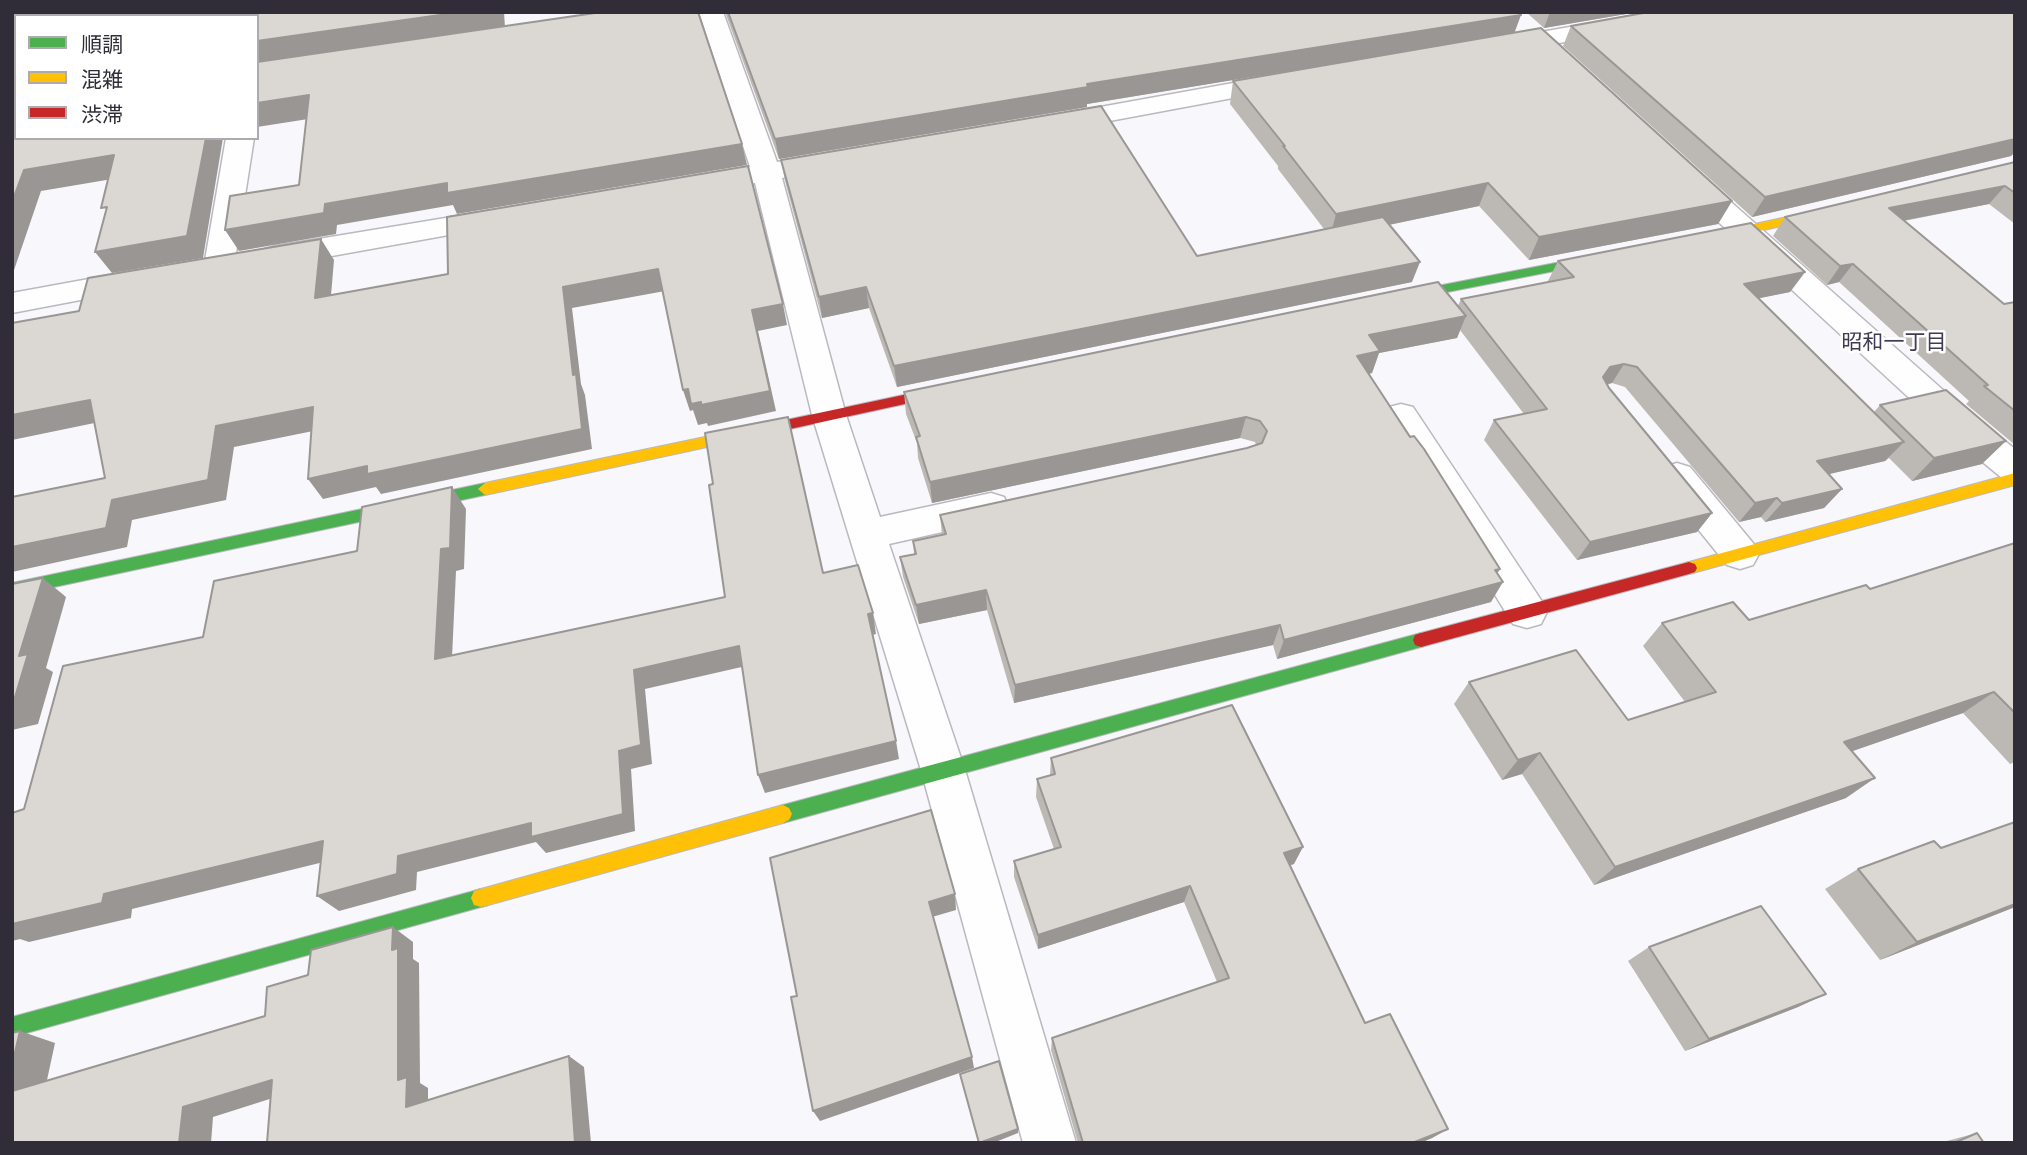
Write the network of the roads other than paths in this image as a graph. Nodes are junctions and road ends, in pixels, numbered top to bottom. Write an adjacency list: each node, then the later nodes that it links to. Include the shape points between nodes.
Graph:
1 (711, 12): 12 (street)
2 (1507, 12): 4 (street)
3 (1699, 12): 4 (street)
4 (1538, 40): 5 (street); 6 (street)
5 (1472, 51)
6 (1568, 67)
7 (1314, 77): 8 (street)
8 (1035, 126)
9 (240, 140): 19 (street)
10 (860, 156): 12 (street)
11 (1666, 158): 16 (street)
12 (766, 172): 13 (street); 23 (street)
13 (679, 187)
14 (1854, 205): 16 (street)
15 (531, 213): 19 (street)
16 (1744, 231): 17 (street); 26 (street)
17 (1690, 241)
18 (1623, 254): 20 (street)
19 (219, 266): 21 (street)
20 (1381, 301)
21 (12, 303)
22 (977, 385): 23 (street)
23 (829, 415): 29 (street); 31 (street)
24 (1401, 416): 32 (street)
25 (1654, 450): 30 (street)
26 (2015, 469)
27 (2015, 479): 30 (street)
28 (1027, 499): 29 (street)
29 (867, 534): 33 (street)
30 (1740, 554): 32 (street)
31 (12, 590)
32 (1527, 612): 33 (street)
33 (943, 770): 34 (street); 35 (street)
34 (12, 1027)
35 (1050, 1143)

